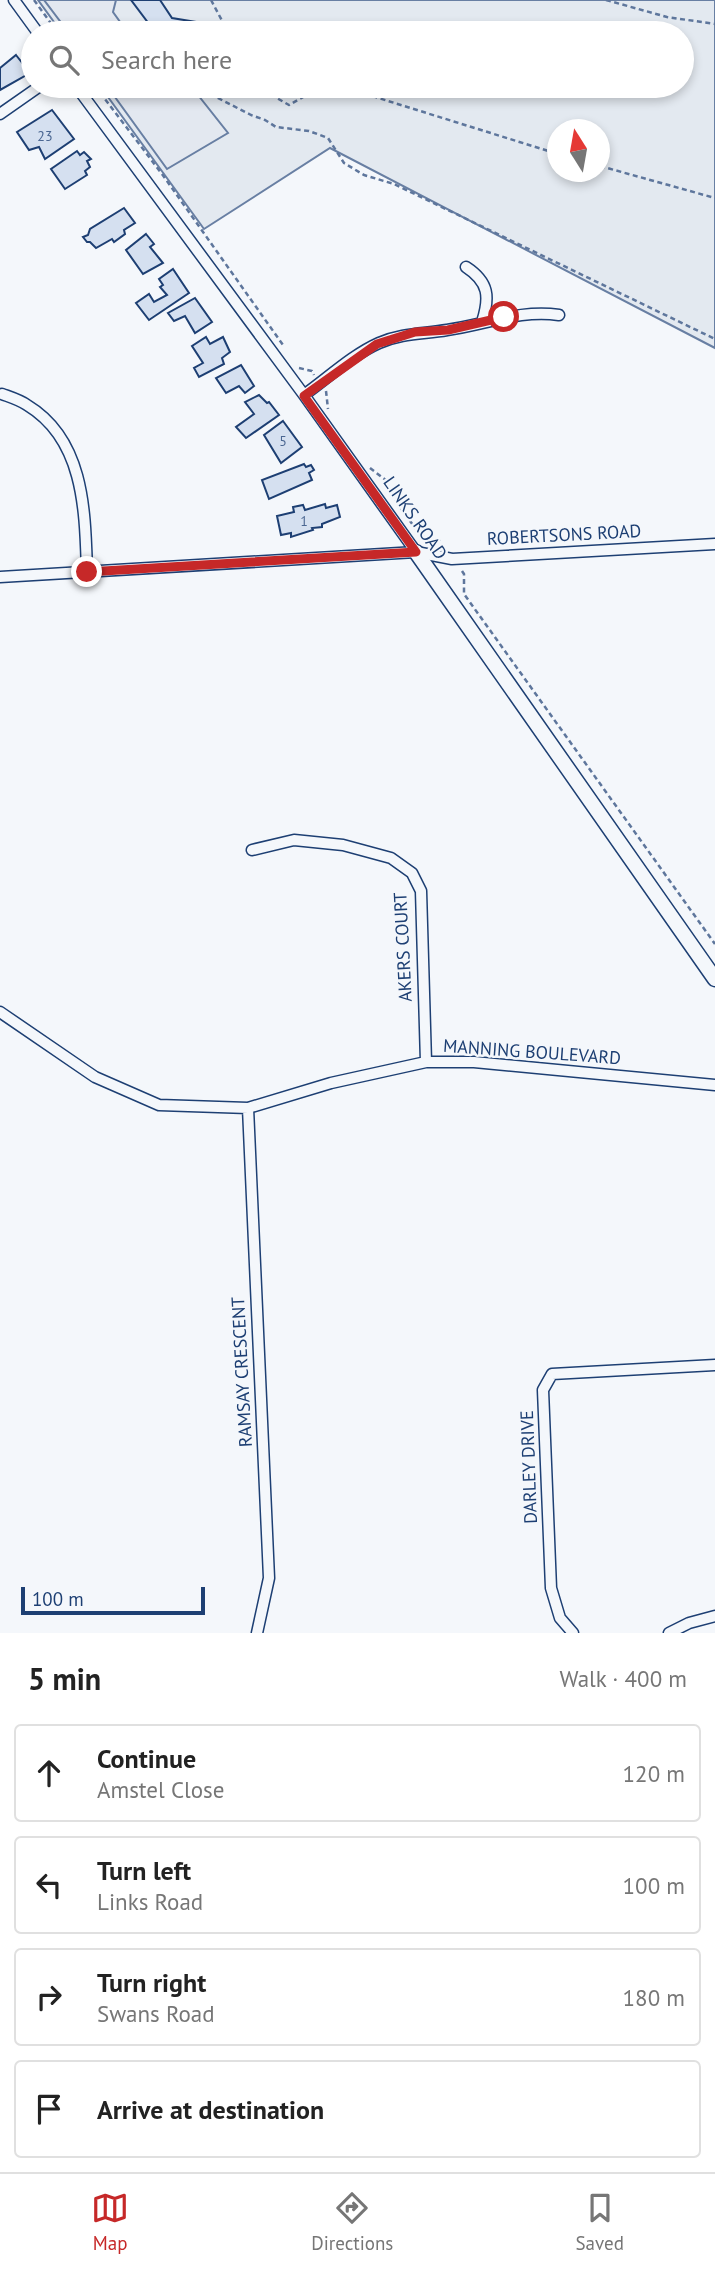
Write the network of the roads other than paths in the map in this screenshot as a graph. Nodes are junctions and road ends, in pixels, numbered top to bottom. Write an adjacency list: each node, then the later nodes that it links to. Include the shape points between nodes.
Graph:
1 (14, 0): 2 (street)
2 (29, 21)
3 (23, 98): 5 (street)
4 (85, 98): 10 (street, LINKS ROAD)
5 (0, 114)
6 (466, 267): 8 (street, via 480,276 485,287)
7 (559, 315): 8 (street, via 531,314)
8 (482, 322): 10 (street, via 415,332 377,344)
9 (2, 394): 13 (street, via 27,404 50,423 67,448 85,508)
10 (304, 396): 12 (street, LINKS ROAD)
11 (715, 544): 12 (street, ROBERTSONS ROAD, via 452,559)
12 (416, 552): 13 (street, ROBERTSONS ROAD); 16 (street, LINKS ROAD)
13 (87, 572): 14 (street, ROBERTSONS ROAD)
14 (0, 577)
15 (252, 850): 18 (street, AKERS COURT, via 294,840 343,845 391,858 412,873 421,891)
16 (715, 979)
17 (0, 1012): 20 (street, MANNING BOULEVARD, via 95,1077 159,1105)
18 (426, 1062): 19 (street, MANNING BOULEVARD, via 474,1062); 20 (street, MANNING BOULEVARD)
19 (715, 1084)
20 (248, 1108): 23 (street, RAMSAY CRESCENT, via 269,1578)
21 (715, 1366): 24 (street, DARLEY DRIVE, via 552,1374 543,1390 551,1588 560,1618)
22 (715, 1616): 25 (street)
23 (257, 1633)
24 (573, 1633)
25 (668, 1633)

